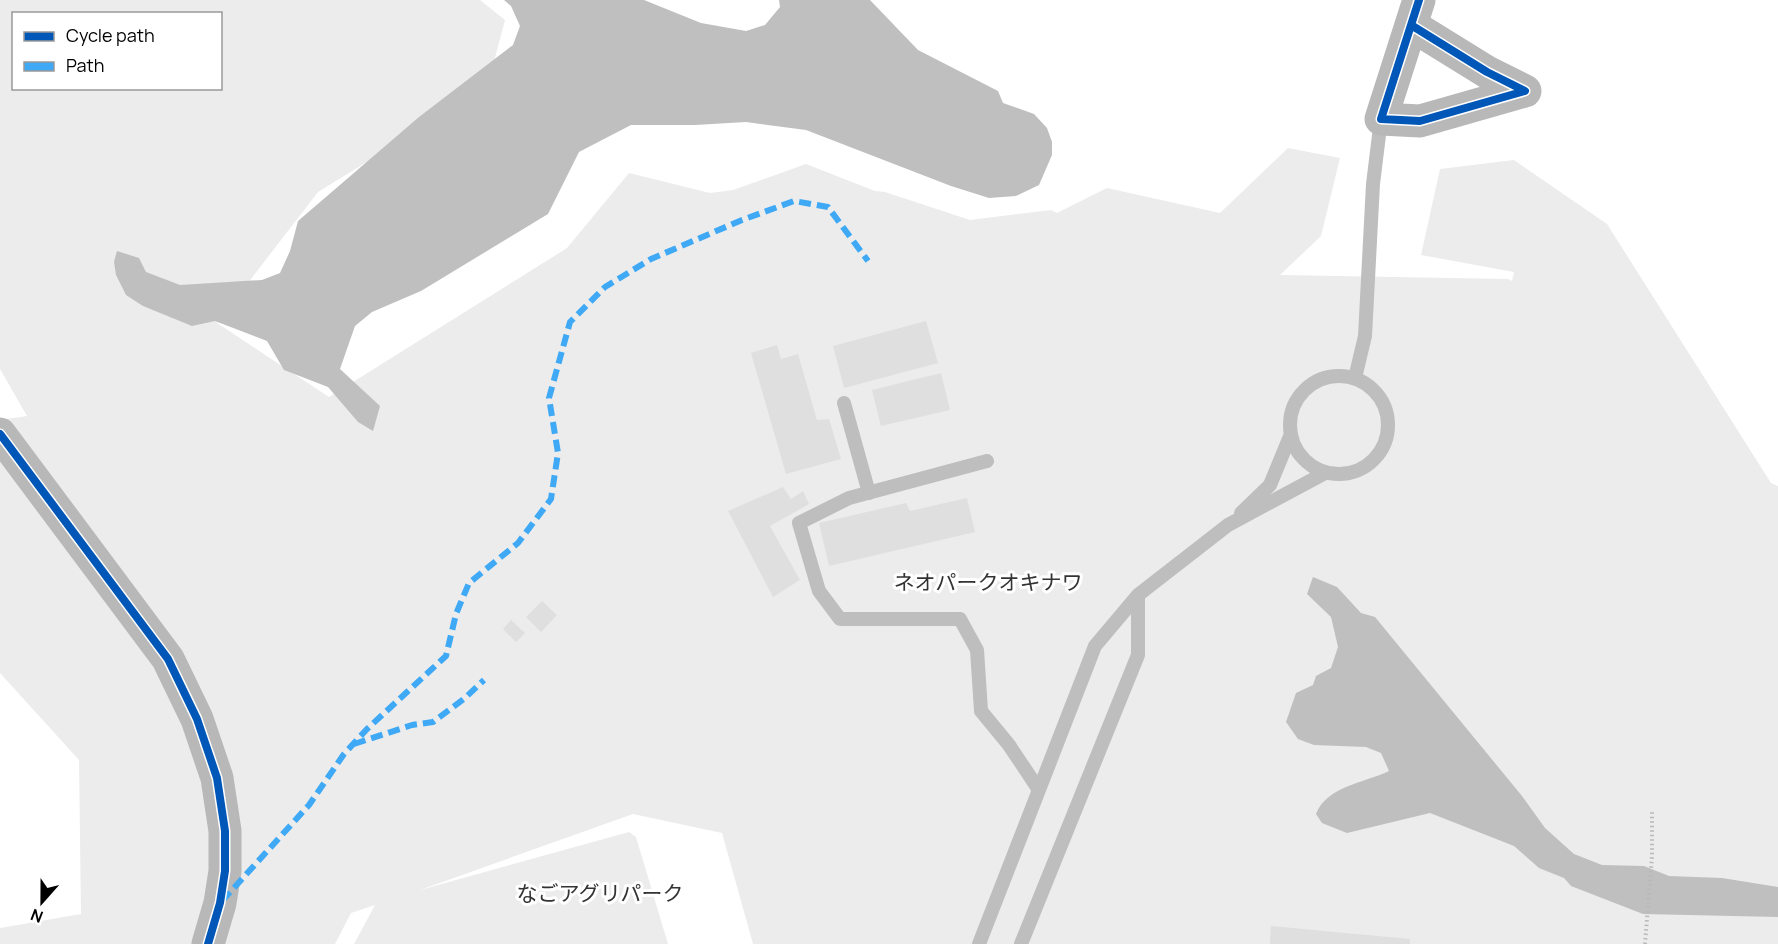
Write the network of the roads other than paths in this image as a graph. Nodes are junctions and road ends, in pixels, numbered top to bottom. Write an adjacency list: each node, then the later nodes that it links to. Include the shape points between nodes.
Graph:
1 (1415, 13): 2 (street); 2 (street, via 1487,72 1525,91 1420,121)
2 (1381, 119): 3 (lane, via 1373,184 1365,336)
3 (1355, 378): 6 (lane, via 1340,375 1310,384 1292,410); 8 (lane, via 1371,386 1382,399 1389,432 1384,448 1373,462 1358,471 1342,475)
4 (844, 403): 9 (lane)
5 (0, 434): 13 (street, via 168,659 197,719 217,778 225,831 220,903)
6 (1291, 434): 8 (lane, via 1299,455); 10 (lane, via 1270,485)
7 (987, 461): 9 (lane)
8 (1324, 473): 10 (lane)
9 (869, 493): 12 (lane, via 849,498 799,523 819,591 840,619 960,619 977,650 981,711)
10 (1228, 525): 11 (lane)
11 (1138, 595): 12 (lane, via 1095,646); 15 (lane, via 1138,656)
12 (1039, 790): 14 (lane)
13 (208, 944)
14 (979, 944)
15 (1021, 944)

